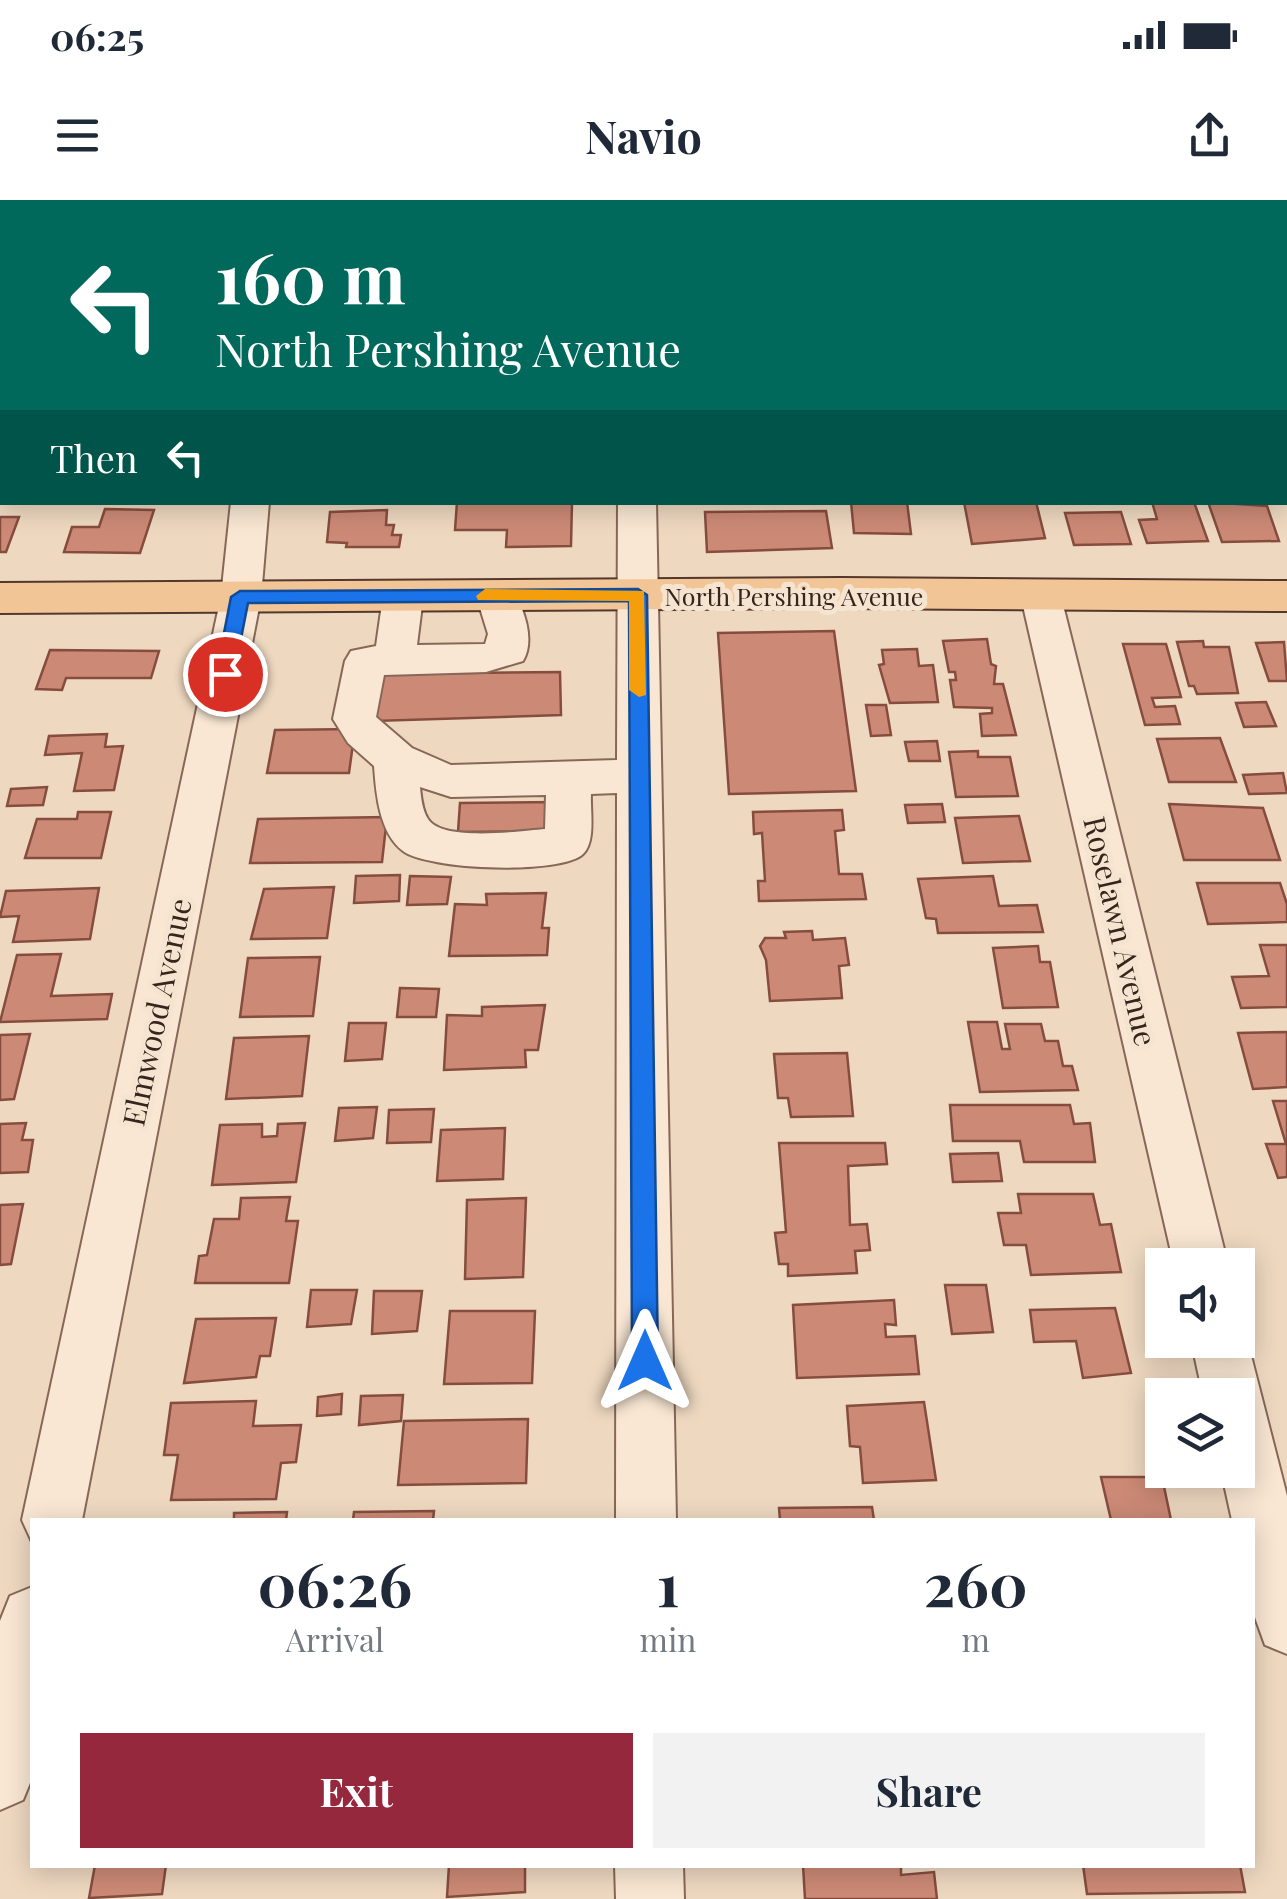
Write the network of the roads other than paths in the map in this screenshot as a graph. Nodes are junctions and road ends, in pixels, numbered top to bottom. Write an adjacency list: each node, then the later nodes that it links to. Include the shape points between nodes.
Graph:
1 (250, 505): 7 (street, Elmwood Avenue)
2 (637, 505): 3 (street)
3 (638, 595): 5 (main road, North Pershing Avenue); 8 (main road, North Pershing Avenue); 12 (street)
4 (403, 596): 5 (main road, North Pershing Avenue); 7 (main road, North Pershing Avenue); 10 (street)
5 (496, 596): 10 (street, via 508,651 486,658)
6 (1287, 596): 8 (main road, North Pershing Avenue)
7 (240, 597): 9 (main road, North Pershing Avenue); 17 (street, Elmwood Avenue)
8 (1042, 597): 15 (street, Roselawn Avenue)
9 (0, 598)
10 (395, 660): 11 (street, via 366,660 354,719)
11 (394, 759): 13 (street, via 451,780); 13 (street, via 403,810 420,840 444,849 558,846 566,842)
12 (640, 776): 13 (street); 14 (street)
13 (569, 799): 14 (street)
14 (640, 820): 18 (street)
15 (1197, 1248)
16 (1255, 1488): 19 (street)
17 (52, 1518)
18 (646, 1518)
19 (1287, 1623)
20 (30, 1628): 21 (street)
21 (0, 1777)
22 (650, 1868): 23 (street)
23 (650, 1899)

